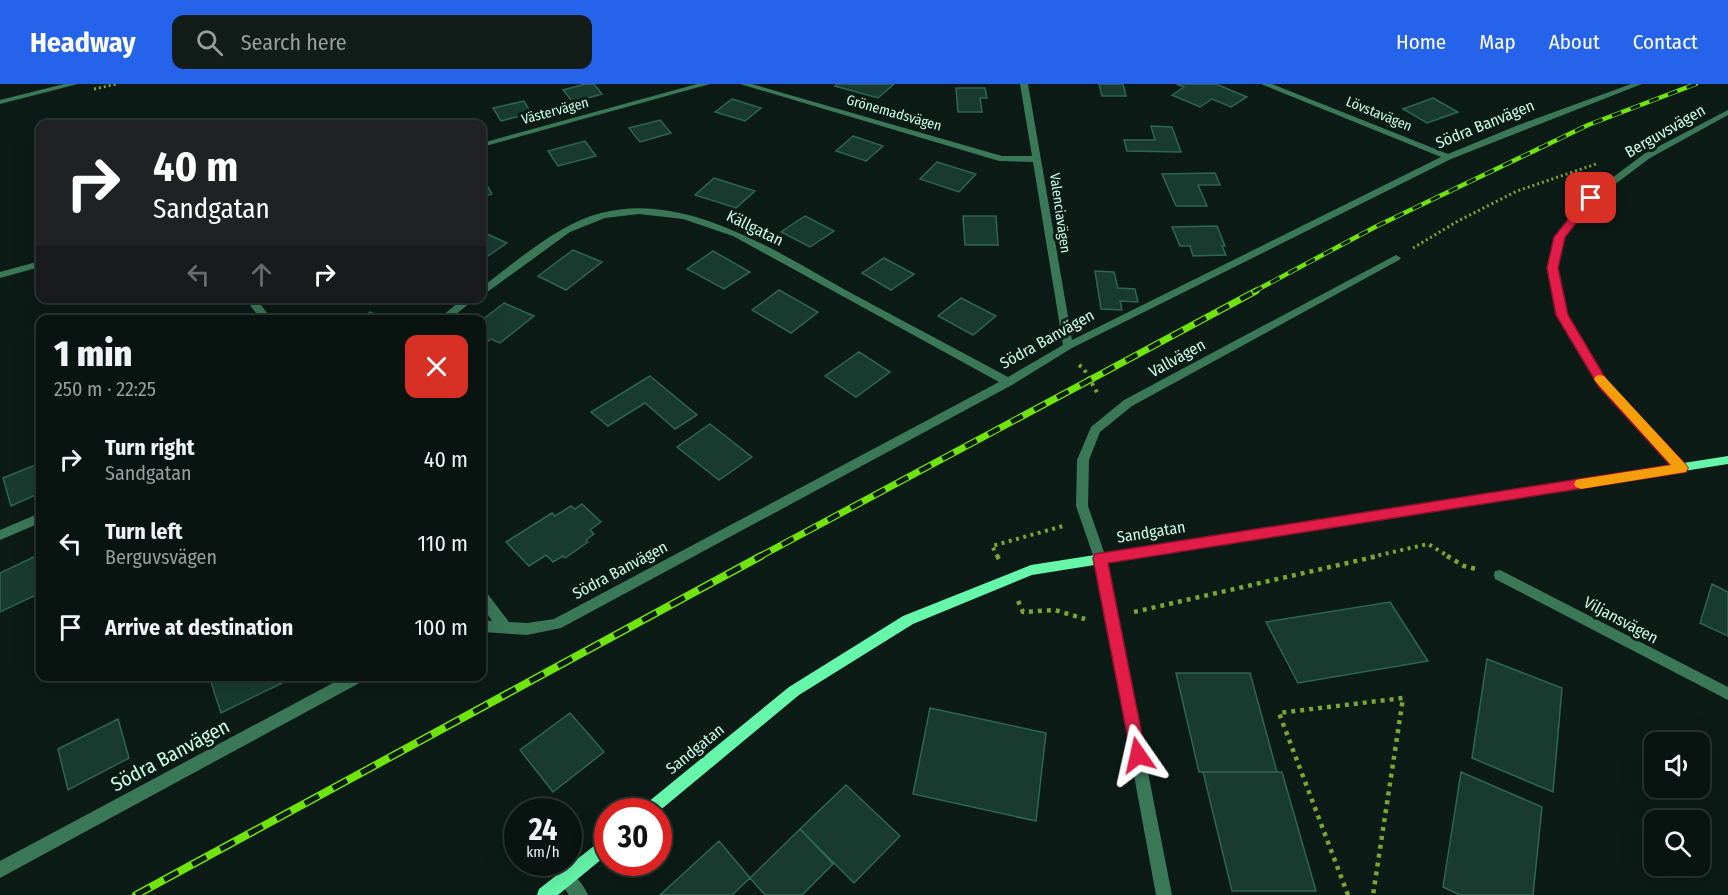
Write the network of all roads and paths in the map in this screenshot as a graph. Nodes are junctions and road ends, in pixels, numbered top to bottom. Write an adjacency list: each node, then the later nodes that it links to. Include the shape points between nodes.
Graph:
1 (74, 84): 7 (street)
2 (706, 84): 9 (street, Västervägen)
3 (744, 84): 11 (street, Grönemadsvägen, via 1002,159)
4 (1024, 84): 11 (street, Valenciavägen)
5 (1265, 84): 10 (street, Lövstavägen)
6 (1638, 84): 10 (street, Södra Banvägen)
7 (0, 102)
8 (1728, 112): 25 (street, Berguvsvägen, via 1647,156 1591,198 1560,237 1553,268 1562,315 1603,384)
9 (486, 144)
10 (1448, 157): 21 (street, Södra Banvägen)
11 (1038, 159): 21 (street, Valenciavägen)
12 (1600, 162): 13 (path, via 1517,191)
13 (1396, 258): 23 (street, Vallvägen, via 1128,404)
14 (36, 265): 15 (street)
15 (0, 275)
16 (486, 288): 22 (street, Källgatan, via 567,230 603,215 639,211 684,216 736,234)
17 (254, 303): 19 (street)
18 (464, 303): 20 (street)
19 (263, 315)
20 (449, 315)
21 (1068, 346): 22 (street, Södra Banvägen); 23 (path, via 1070,357 1084,369)
22 (1008, 382): 35 (street, Södra Banvägen, via 556,624 527,629)
23 (1111, 417): 26 (street, Vallvägen, via 1095,430 1083,460)
24 (1728, 460): 25 (main road, Sandgatan)
25 (1682, 468): 29 (main road, Sandgatan)
26 (1082, 506): 29 (street, Vallvägen); 31 (path, via 1073,522 992,546)
27 (36, 520): 28 (street)
28 (0, 535)
29 (1100, 558): 31 (main road, Sandgatan, via 1030,570); 33 (street, Vallvägen)
30 (1500, 575): 33 (path, via 1464,566 1428,544); 37 (street, Viljansvägen)
31 (1008, 578): 33 (path, via 1023,612 1051,609 1086,619); 38 (main road, Sandgatan, via 908,620 794,692)
32 (486, 602): 35 (street)
33 (1111, 614): 44 (street, Vallvägen)
34 (486, 626): 35 (street, Södra Banvägen)
35 (504, 626)
36 (351, 681): 40 (street, Södra Banvägen)
37 (1728, 694)
38 (664, 798)
39 (594, 854): 41 (main road)
40 (0, 870)
41 (565, 878): 42 (main road); 43 (street)
42 (545, 895)
43 (580, 895)
44 (1164, 895)
45 (1348, 895): 46 (path, via 1279,713 1403,698)
46 (1373, 895)

